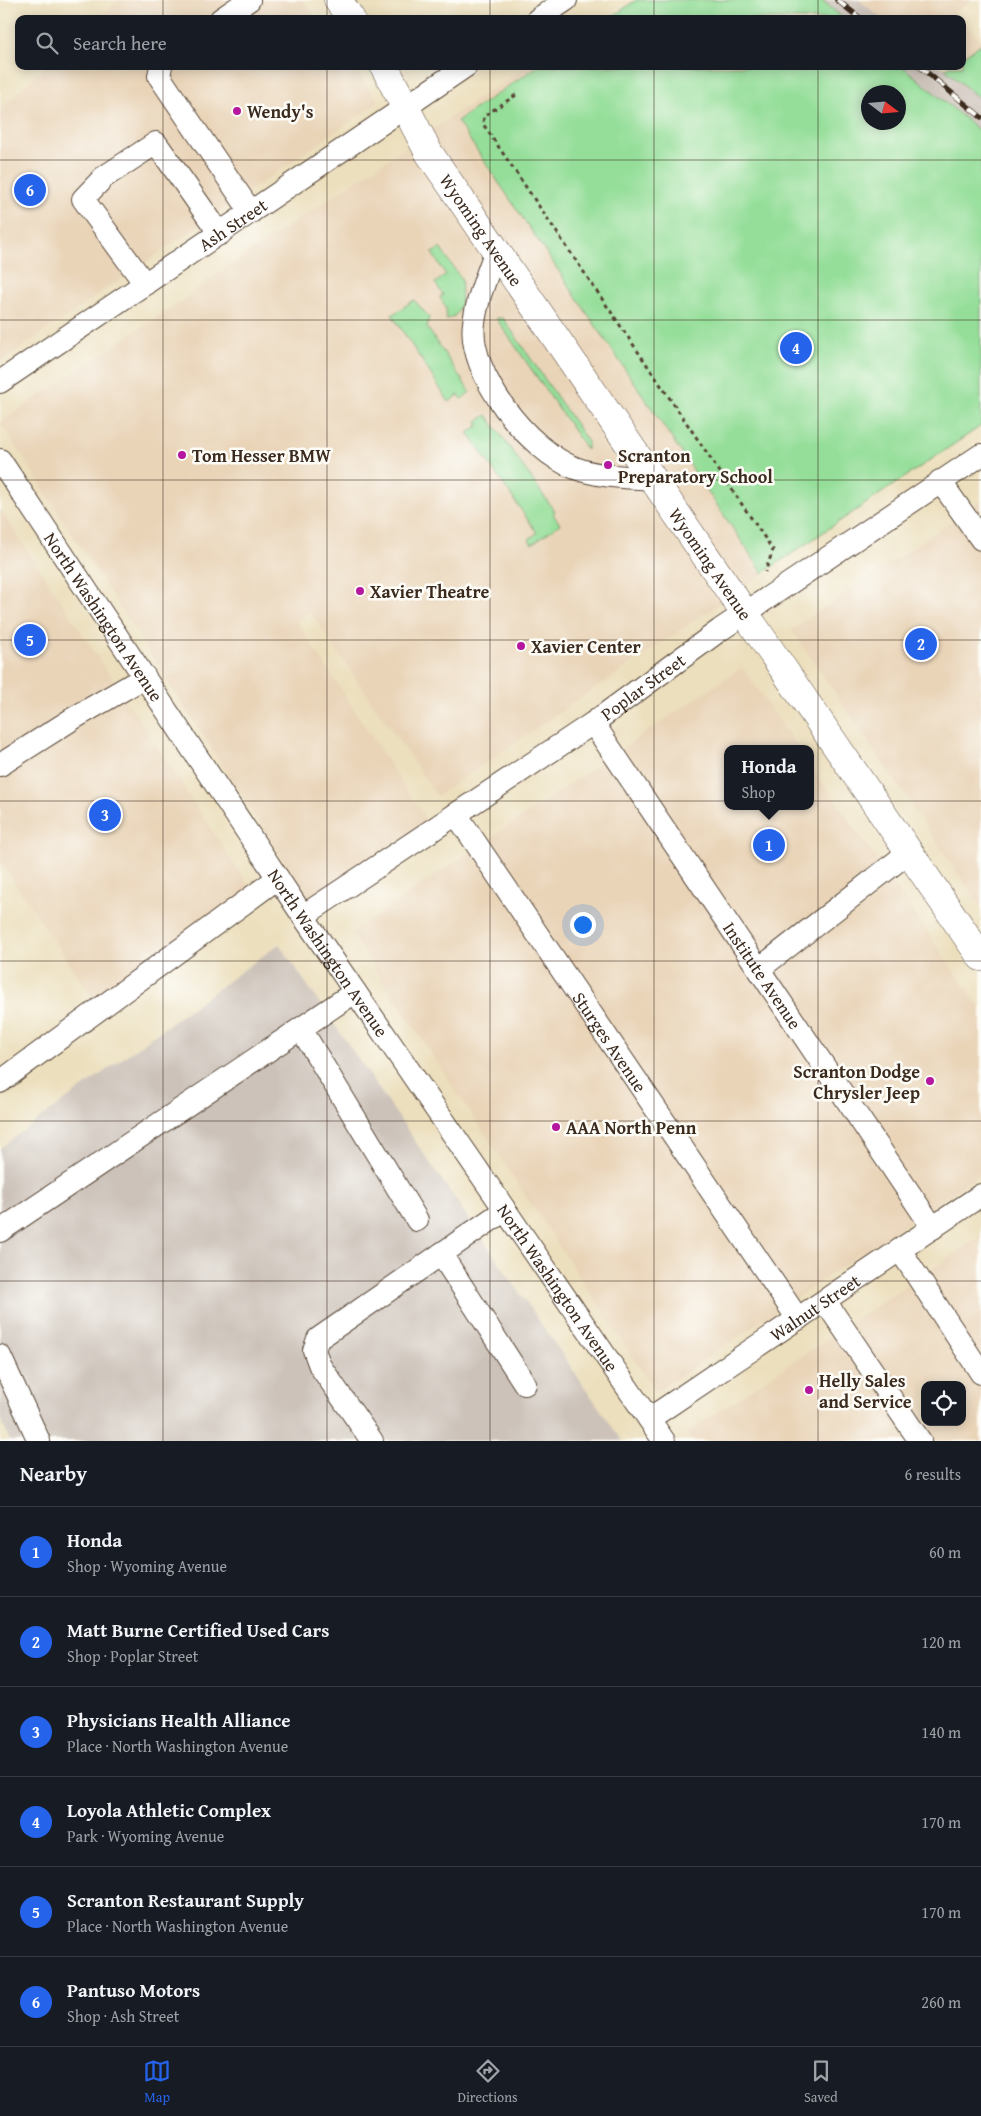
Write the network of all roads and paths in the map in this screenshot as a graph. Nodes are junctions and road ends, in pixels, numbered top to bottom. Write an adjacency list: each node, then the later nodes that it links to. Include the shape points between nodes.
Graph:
1 (249, 0): 4 (street)
2 (338, 0): 5 (main road)
3 (566, 0): 6 (street)
4 (227, 15)
5 (348, 15)
6 (544, 15)
7 (160, 70): 12 (street, via 159,76)
8 (386, 70): 11 (main road, Wyoming Avenue)
9 (460, 70): 11 (street, Ash Street)
10 (516, 95): 22 (path, via 484,116 483,124 773,550)
11 (406, 106): 12 (street, Ash Street); 14 (main road, Wyoming Avenue, via 429,153)
12 (252, 212): 13 (street, Ash Street)
13 (220, 234): 15 (street, Ash Street); 15 (street, via 156,144 104,176 83,199)
14 (496, 250): 19 (main road, Wyoming Avenue); 19 (street, via 474,330 476,347 500,402 527,435 559,461 594,473)
15 (145, 284): 16 (street, Ash Street)
16 (0, 382)
17 (981, 455): 20 (street, Poplar Street)
18 (0, 460): 24 (street, North Washington Avenue)
19 (654, 480): 23 (main road, Wyoming Avenue)
20 (940, 481): 21 (street); 23 (street, Poplar Street)
21 (981, 539)
22 (768, 564)
23 (745, 613): 25 (street, Poplar Street); 28 (main road, Wyoming Avenue)
24 (145, 677): 26 (street); 29 (street, North Washington Avenue)
25 (593, 722): 27 (street, Poplar Street); 32 (street, Institute Avenue)
26 (0, 766)
27 (456, 814): 30 (street, Poplar Street); 44 (street, Sturges Avenue)
28 (909, 852): 31 (main road, Wyoming Avenue); 32 (street)
29 (278, 878): 30 (street, North Washington Avenue); 35 (street)
30 (303, 916): 33 (street, North Washington Avenue)
31 (981, 957)
32 (759, 969): 39 (street, Institute Avenue)
33 (355, 992): 34 (street); 37 (street, North Washington Avenue)
34 (302, 1029): 38 (street); 40 (street)
35 (0, 1082)
36 (981, 1194): 39 (street, Walnut Street)
37 (505, 1210): 42 (street); 48 (street, North Washington Avenue)
38 (417, 1220)
39 (933, 1228): 41 (street, Walnut Street)
40 (0, 1231)
41 (900, 1250): 43 (street, Walnut Street); 46 (street)
42 (441, 1254): 47 (street); 50 (street, via 318,1339 314,1350 320,1366)
43 (825, 1301): 44 (street, Walnut Street); 52 (street)
44 (798, 1319): 48 (street, Walnut Street)
45 (0, 1356): 49 (street)
46 (981, 1373)
47 (525, 1384)
48 (648, 1419): 51 (street, North Washington Avenue)
49 (39, 1441)
50 (372, 1441)
51 (664, 1441)
52 (920, 1441)

